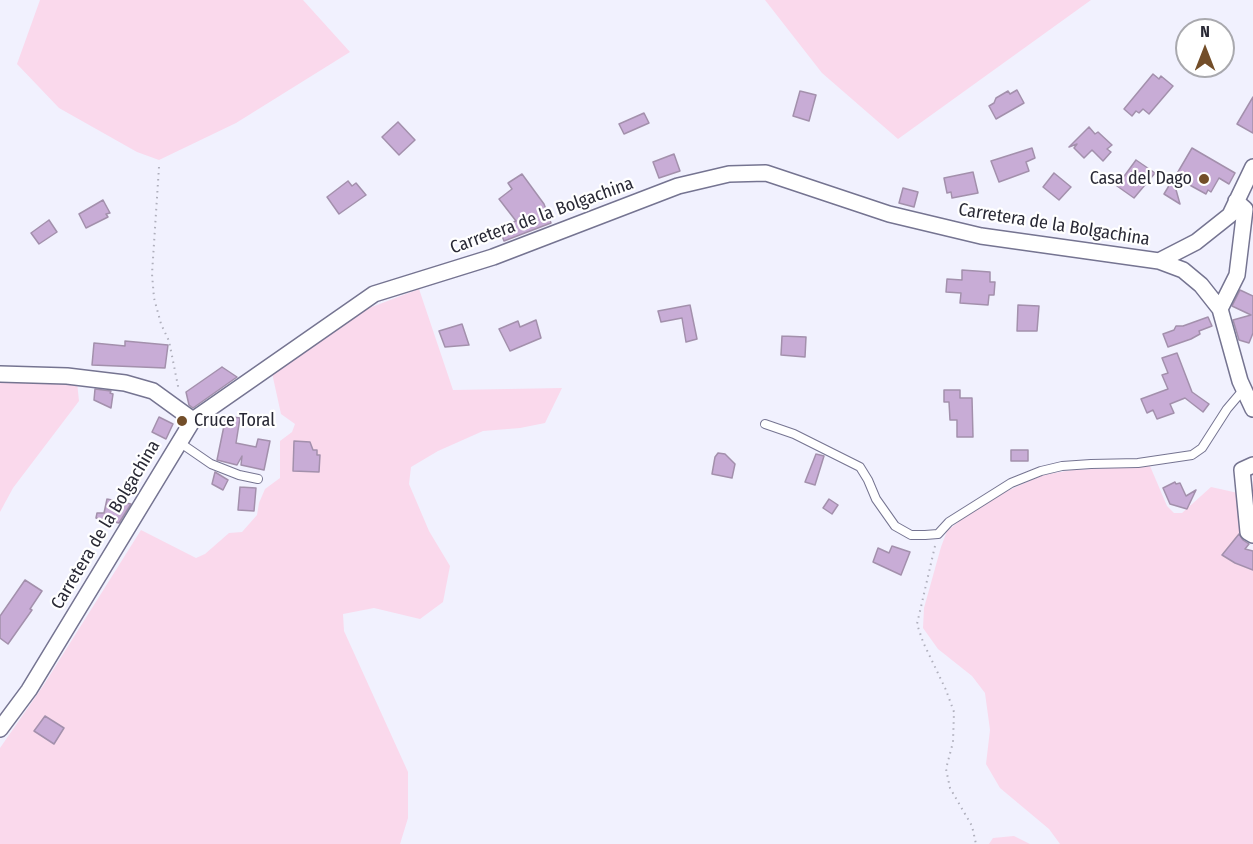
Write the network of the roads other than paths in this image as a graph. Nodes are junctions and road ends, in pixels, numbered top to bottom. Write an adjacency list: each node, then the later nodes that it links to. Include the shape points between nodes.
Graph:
1 (1253, 166): 2 (street, Carretera de la Bolgachina)
2 (1236, 201): 3 (street, Carretera de la Bolgachina, via 1230,215 1196,242); 4 (street, via 1245,209 1237,275)
3 (1159, 261): 4 (street, via 1183,270); 8 (street, Carretera de la Bolgachina, via 981,236 889,214 766,173 729,174 678,186 493,257 374,294)
4 (1220, 309): 6 (street)
5 (0, 374): 8 (street, via 125,382 153,391)
6 (1244, 389): 7 (street); 9 (lane, via 1202,448 1192,455 1041,471 1011,483 949,522 938,534 911,535 896,526 876,499 860,467)
7 (1253, 409)
8 (193, 420): 10 (street, Carretera de la Bolgachina)
9 (765, 423)
10 (179, 442): 12 (lane, via 211,464); 14 (street, Carretera de la Bolgachina, via 28,690)
11 (1253, 465): 13 (street, via 1242,470 1248,532)
12 (258, 479)
13 (1253, 535)
14 (0, 729)

